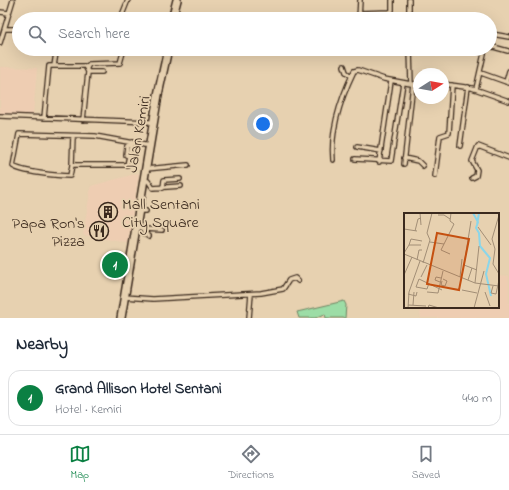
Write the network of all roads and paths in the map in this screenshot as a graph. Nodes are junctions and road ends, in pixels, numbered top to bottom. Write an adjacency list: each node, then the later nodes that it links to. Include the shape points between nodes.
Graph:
1 (13, 0): 8 (street)
2 (128, 0): 10 (street)
3 (177, 0): 11 (highway)
4 (180, 0): 12 (highway)
5 (360, 0): 13 (street)
6 (392, 0): 14 (street)
7 (408, 0): 15 (street)
8 (10, 10): 9 (street); 16 (street)
9 (0, 12)
10 (123, 12)
11 (174, 12)
12 (177, 12)
13 (359, 12)
14 (390, 12)
15 (409, 12)
16 (5, 29): 17 (street); 20 (street)
17 (12, 29)
18 (497, 35): 19 (street)
19 (509, 37)
20 (0, 43)
21 (497, 48): 22 (street)
22 (508, 51)
23 (55, 56): 29 (street)
24 (122, 56): 31 (street, via 120,63 89,64)
25 (164, 56): 48 (highway)
26 (165, 56): 51 (highway, Jalan Kemiri)
27 (410, 56): 39 (street)
28 (484, 56): 34 (street)
29 (54, 66): 31 (street, via 85,66); 46 (street, via 49,66)
30 (344, 66): 35 (street)
31 (87, 70): 33 (street); 47 (street)
32 (509, 71): 37 (street)
33 (102, 72)
34 (480, 73): 37 (street); 43 (street)
35 (351, 76): 36 (street, via 356,70); 58 (street, via 337,116 332,148)
36 (391, 80): 38 (street); 54 (street)
37 (507, 82)
38 (403, 83): 39 (street); 59 (street, via 391,160)
39 (412, 84): 55 (street)
40 (449, 85): 41 (street)
41 (452, 85): 42 (street); 65 (street, via 449,133 440,136)
42 (468, 87): 43 (street); 52 (street)
43 (476, 89): 44 (street)
44 (509, 101)
45 (0, 116): 46 (street)
46 (44, 118): 47 (street)
47 (83, 120): 48 (street)
48 (150, 122): 51 (highway)
49 (73, 136): 50 (street, via 95,136); 61 (street); 61 (street, via 18,134 13,164 17,168 68,176 71,174)
50 (131, 143): 51 (street); 61 (street, via 128,164 125,166)
51 (148, 146): 64 (highway, Jalan Kemiri); 78 (highway)
52 (460, 146)
53 (357, 147): 54 (street)
54 (381, 151): 59 (street)
55 (404, 158): 60 (street); 63 (street, via 418,161)
56 (509, 158): 66 (street, via 478,146 472,161 477,173)
57 (355, 159): 59 (street)
58 (333, 160)
59 (379, 162)
60 (404, 164)
61 (72, 165)
62 (188, 165): 64 (street)
63 (423, 166)
64 (146, 169): 68 (highway, Jalan Kemiri)
65 (435, 176)
66 (472, 178)
67 (180, 179): 70 (street, via 164,180)
68 (144, 180): 70 (street, via 153,188); 71 (highway, Jalan Kemiri)
69 (181, 186): 70 (street)
70 (162, 188)
71 (138, 211): 72 (street); 73 (highway, Jalan Kemiri)
72 (146, 211)
73 (139, 227): 74 (street); 75 (street); 78 (highway, Jalan Kemiri)
74 (162, 230)
75 (148, 236)
76 (298, 281): 77 (street, via 295,278 282,289)
77 (251, 294): 78 (street, via 153,299); 80 (street)
78 (123, 297): 79 (highway, Jalan Kemiri)
79 (119, 318)
80 (249, 318)

